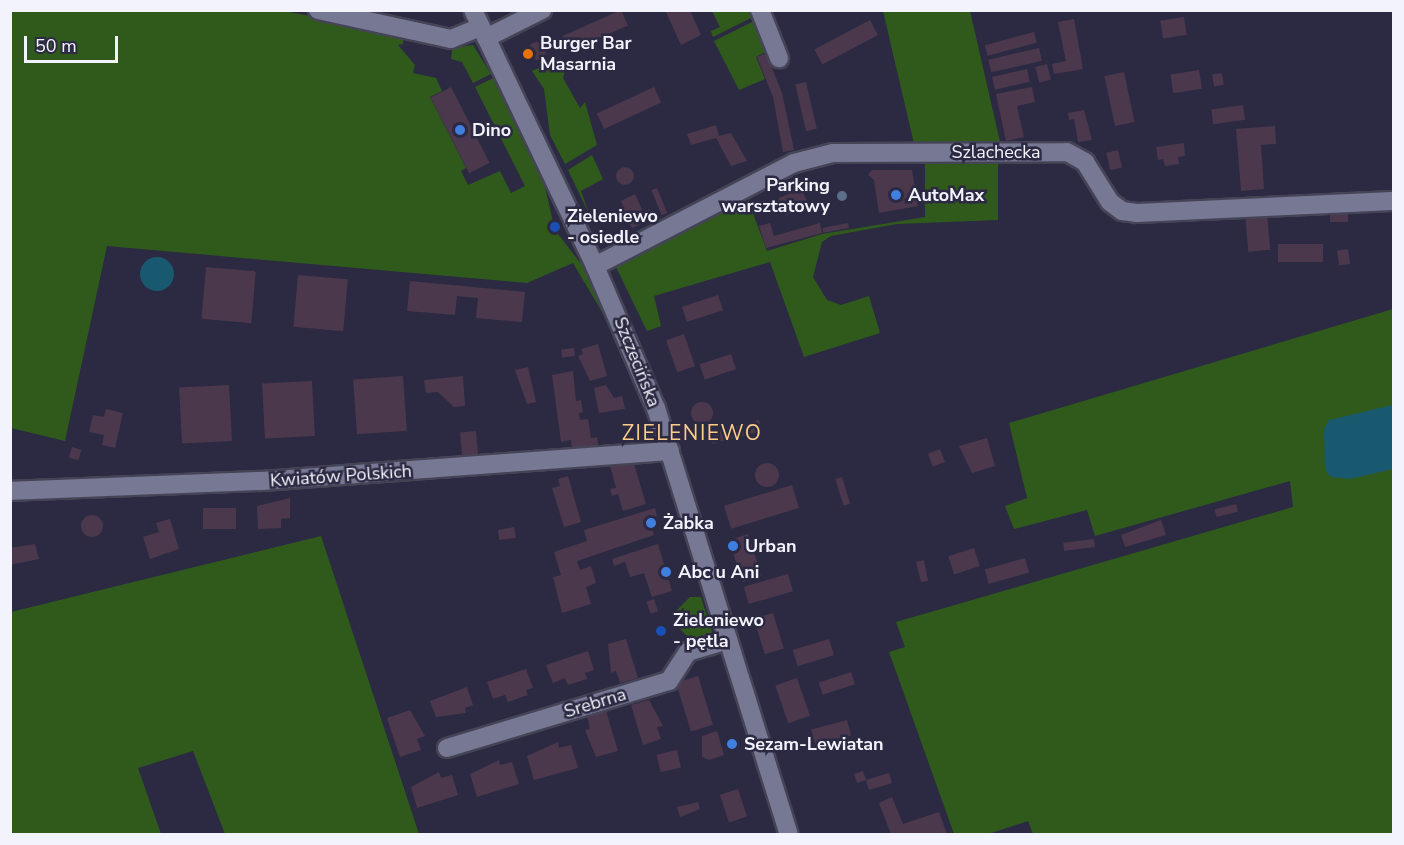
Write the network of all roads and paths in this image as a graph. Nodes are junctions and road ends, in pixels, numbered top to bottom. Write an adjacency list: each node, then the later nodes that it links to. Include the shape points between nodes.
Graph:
1 (318, 10): 4 (street, via 451,39)
2 (542, 10): 4 (street)
3 (760, 10): 5 (street)
4 (480, 25): 7 (street, Szczecińska)
5 (779, 58)
6 (1394, 201): 7 (street, Szlachecka, via 1136,213 1110,202 1085,162 1067,152 833,153 794,163)
7 (595, 266): 8 (street, Szczecińska, via 631,344)
8 (670, 451): 9 (street, Kwiatów Polskich, via 261,481); 10 (street, Szczecińska)
9 (10, 491)
10 (728, 640): 11 (street, Srebrna, via 688,652 669,681); 12 (street, Szczecińska)
11 (447, 748)
12 (789, 834)

